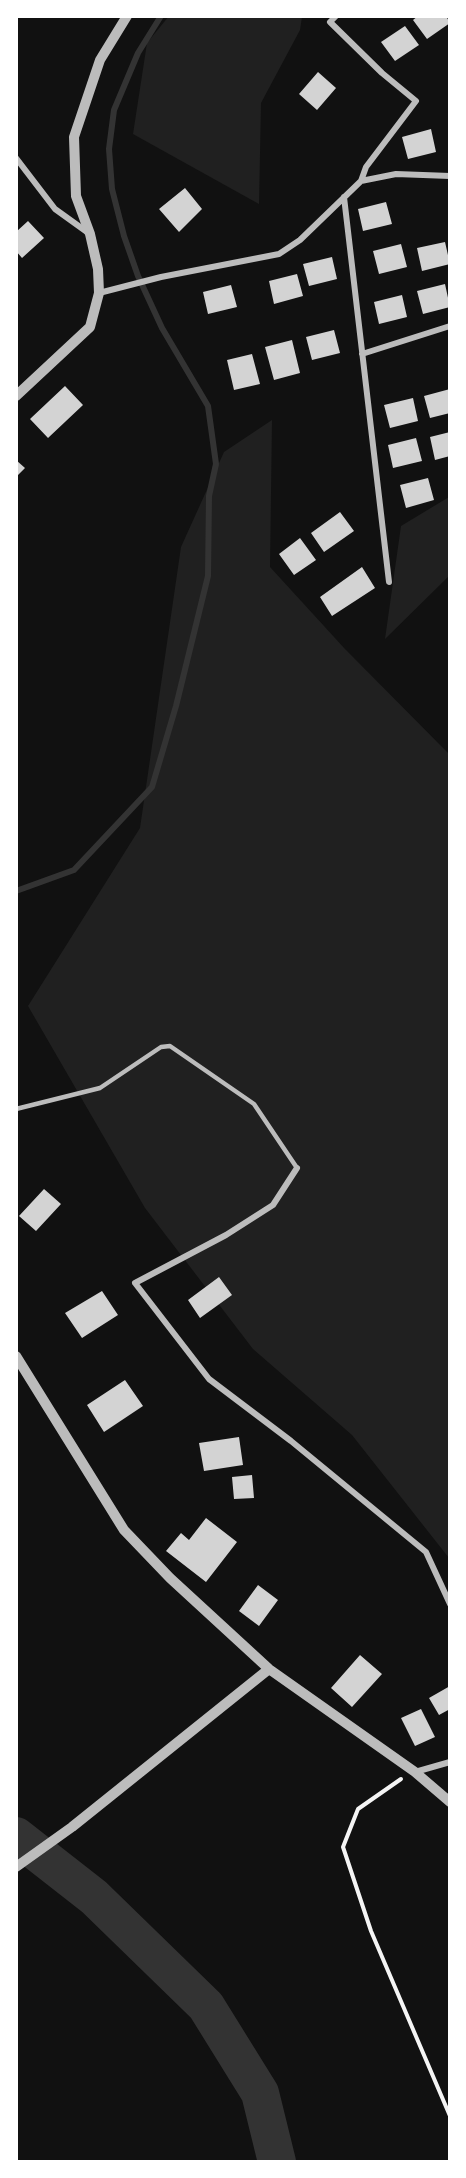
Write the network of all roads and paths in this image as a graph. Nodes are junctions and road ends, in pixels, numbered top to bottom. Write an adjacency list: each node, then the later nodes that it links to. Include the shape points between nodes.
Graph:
1 (127, 16): 7 (street, via 100,60 74,137 76,196)
2 (336, 16): 5 (street, via 330,22 416,101 366,167)
3 (16, 158): 7 (street, via 55,209)
4 (450, 176): 5 (street, via 396,174)
5 (361, 181): 6 (street)
6 (344, 197): 8 (street, via 300,240 279,254); 10 (street)
7 (90, 234): 8 (street)
8 (99, 293): 11 (street, via 90,327)
9 (450, 326): 10 (street)
10 (362, 354): 12 (street)
11 (16, 396)
12 (389, 582)
13 (16, 1109): 14 (lane, via 100,1088 161,1047 170,1046 254,1104)
14 (297, 1168): 16 (street, via 273,1205 135,1283 209,1379 426,1552)
15 (16, 1356): 17 (street, via 124,1530)
16 (450, 1604)
17 (269, 1669): 19 (street); 21 (street, via 72,1827)
18 (450, 1762): 19 (street)
19 (415, 1772): 20 (street); 22 (path, via 358,1809 343,1847 371,1931)
20 (450, 1802)
21 (16, 1867)
22 (450, 2116)

